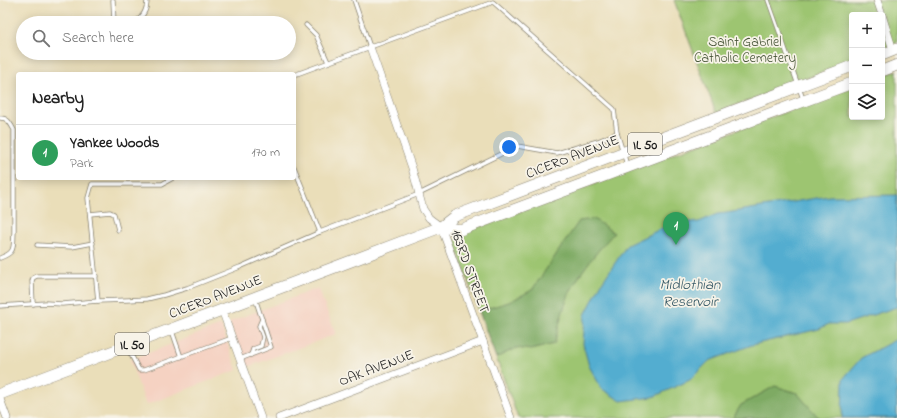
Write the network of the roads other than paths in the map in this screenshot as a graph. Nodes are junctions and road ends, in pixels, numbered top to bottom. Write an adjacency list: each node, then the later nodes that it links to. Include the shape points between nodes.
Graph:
1 (113, 0): 9 (lane)
2 (147, 0): 10 (lane)
3 (354, 0): 13 (lane)
4 (497, 0): 7 (lane)
5 (768, 0): 22 (lane)
6 (877, 0): 8 (street)
7 (493, 2): 13 (lane); 25 (lane, via 614,109)
8 (881, 12)
9 (114, 16)
10 (143, 16)
11 (885, 23): 14 (street)
12 (306, 25): 16 (lane, via 316,35)
13 (370, 47): 16 (lane); 32 (street, 163RD STREET)
14 (895, 50): 15 (main road)
15 (885, 54)
16 (328, 62): 20 (lane)
17 (897, 65): 19 (main road)
18 (849, 67): 22 (main road, CICERO AVENUE / IL 50)
19 (885, 70)
20 (296, 74)
21 (849, 84): 23 (main road, CICERO AVENUE / IL 50)
22 (799, 86): 23 (lane); 26 (main road, CICERO AVENUE / IL 50)
23 (804, 102): 27 (main road, CICERO AVENUE / IL 50)
24 (0, 118): 39 (lane, via 10,121 14,130 14,232 13,248 9,255)
25 (617, 133): 26 (lane); 32 (lane, via 557,153 517,146)
26 (623, 153): 27 (lane); 34 (main road, CICERO AVENUE / IL 50, via 455,216)
27 (628, 167): 34 (main road, CICERO AVENUE / IL 50, via 460,230)
28 (296, 172): 36 (lane)
29 (91, 180): 31 (lane)
30 (169, 180): 31 (lane, via 162,184)
31 (92, 184): 33 (lane, via 88,198)
32 (419, 194): 34 (street, 163RD STREET, via 423,209); 36 (lane)
33 (90, 214): 35 (lane, via 114,214); 37 (lane)
34 (441, 228): 41 (main road, CICERO AVENUE / IL 50); 49 (street, 163RD STREET)
35 (118, 230)
36 (320, 232): 42 (lane, via 187,288 141,299)
37 (92, 243): 38 (lane, via 72,247); 40 (lane)
38 (37, 245)
39 (0, 258)
40 (96, 276): 42 (lane); 43 (lane, via 37,276 32,281)
41 (255, 297): 45 (main road, CICERO AVENUE / IL 50); 46 (lane)
42 (98, 301): 43 (lane)
43 (33, 304): 44 (lane)
44 (0, 306)
45 (222, 310): 47 (main road, CICERO AVENUE / IL 50); 48 (street)
46 (262, 319): 51 (lane, via 259,326 262,346 253,349); 51 (lane, via 271,347)
47 (171, 329): 50 (main road, CICERO AVENUE / IL 50); 52 (lane)
48 (232, 338): 52 (lane); 53 (street)
49 (483, 341): 58 (street, OAK AVENUE); 59 (street, 163RD STREET)
50 (126, 346): 52 (lane, via 139,370); 54 (main road, CICERO AVENUE / IL 50)
51 (251, 355): 53 (lane)
52 (181, 356)
53 (240, 359): 57 (street)
54 (0, 394)
55 (0, 399): 56 (street)
56 (7, 418)
57 (261, 418)
58 (279, 418)
59 (512, 418)

